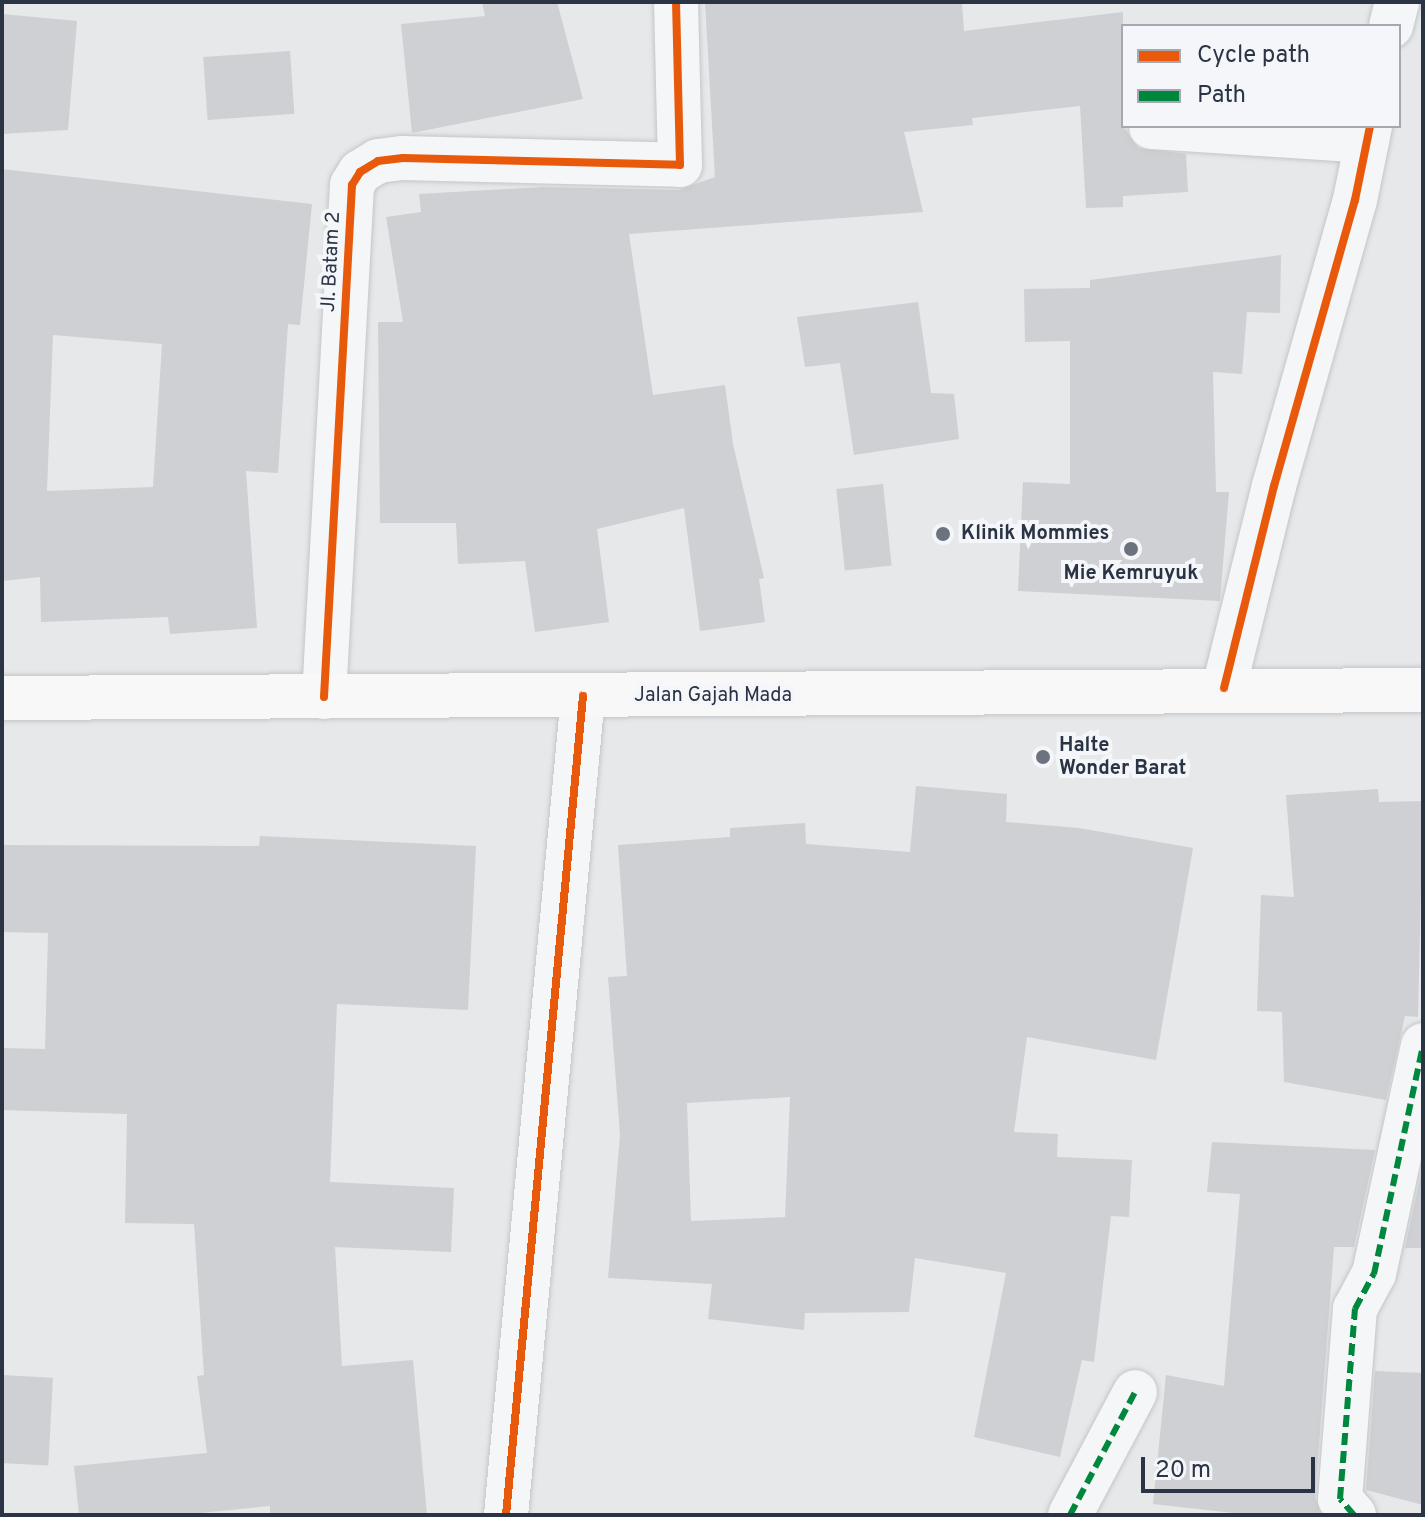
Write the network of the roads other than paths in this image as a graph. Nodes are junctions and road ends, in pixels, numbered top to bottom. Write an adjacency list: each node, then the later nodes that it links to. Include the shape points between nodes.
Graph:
1 (676, 2): 9 (street, Jl. Batam 2, via 680,165 403,158 378,161 360,172 352,185)
2 (1397, 2): 3 (street)
3 (1392, 24)
4 (1187, 128): 5 (street)
5 (1368, 133): 6 (street)
6 (1224, 688): 7 (main road, Jalan Gajah Mada); 8 (main road, Jalan Gajah Mada, via 983,696)
7 (1423, 690)
8 (583, 696): 9 (main road, Jalan Gajah Mada); 13 (street)
9 (324, 697): 10 (main road, Jalan Gajah Mada)
10 (2, 698)
11 (1423, 1045): 15 (street, via 1374,1274 1355,1309 1340,1499)
12 (1135, 1392): 14 (street)
13 (506, 1515)
14 (1070, 1515)
15 (1354, 1515)

